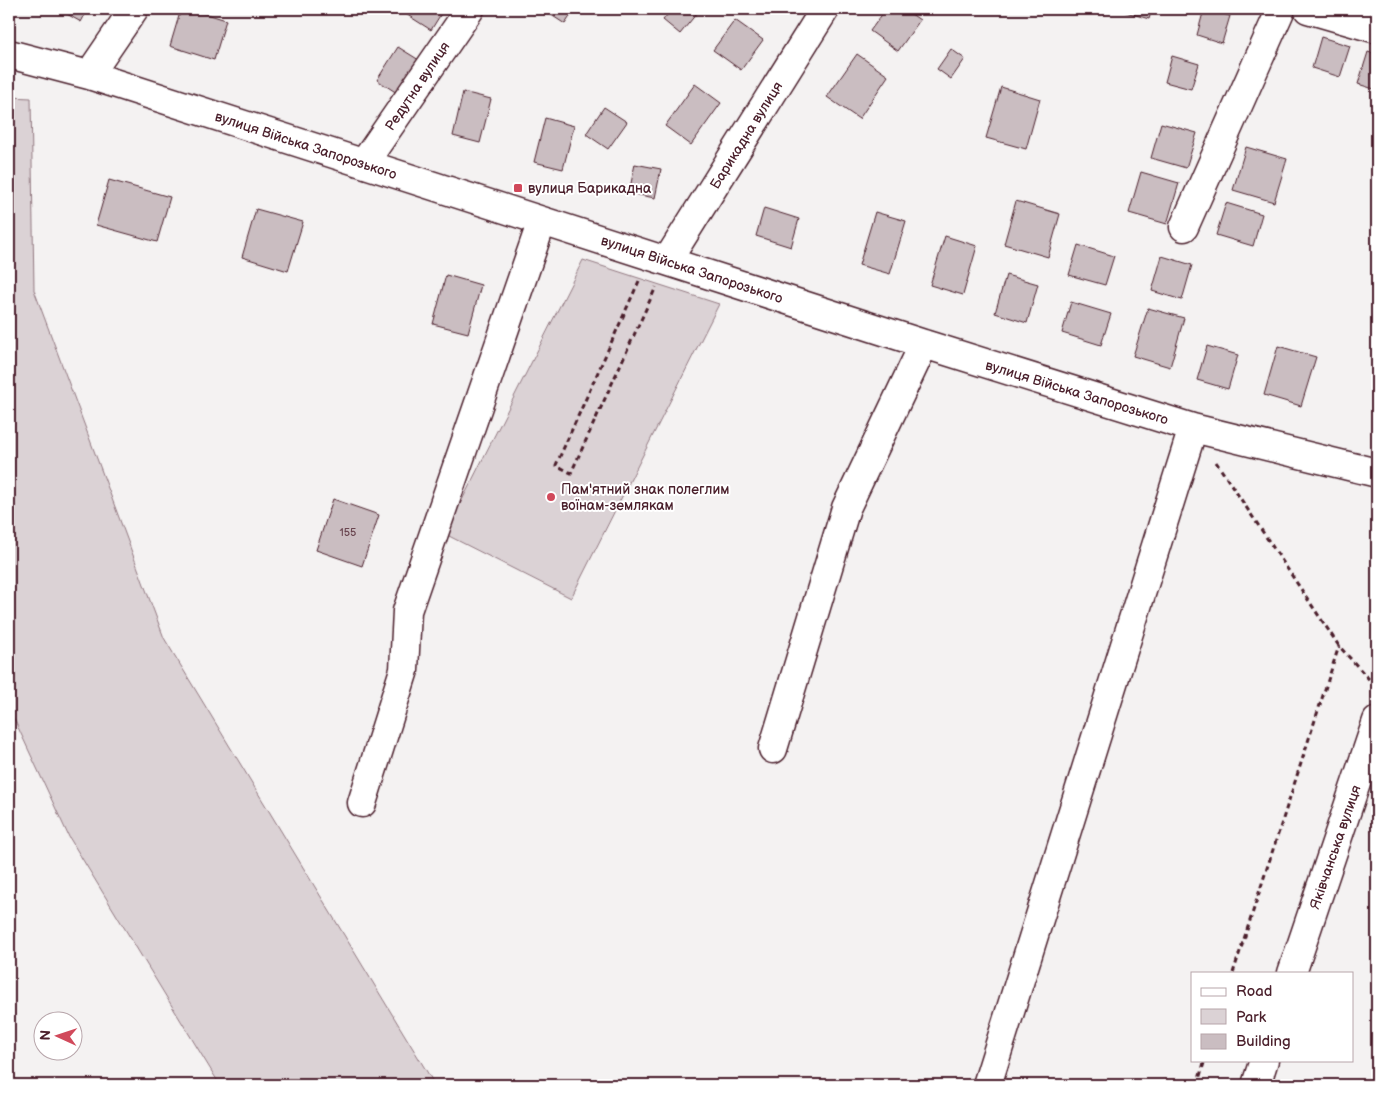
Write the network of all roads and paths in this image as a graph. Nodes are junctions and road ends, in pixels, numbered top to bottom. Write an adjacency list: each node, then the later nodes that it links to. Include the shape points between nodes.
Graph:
1 (134, 9): 8 (street)
2 (470, 9): 9 (street, Редутна вулиця)
3 (825, 9): 12 (street, Барикадна вулиця)
4 (1281, 9): 11 (street)
5 (1308, 9): 6 (street)
6 (1377, 29)
7 (9, 54): 8 (street, вулиця Війська Запорозького)
8 (89, 75): 9 (street, вулиця Війська Запорозького)
9 (364, 164): 10 (street, вулиця Війська Запорозького)
10 (542, 220): 12 (street, вулиця Війська Запорозького); 20 (street, via 407,611 404,670)
11 (1184, 227)
12 (659, 258): 12 (path, via 571,473 556,465); 13 (street, вулиця Війська Запорозького)
13 (924, 344): 14 (street, вулиця Війська Запорозького); 19 (street, via 846,508)
14 (1193, 428): 15 (street, вулиця Війська Запорозького); 16 (path); 25 (street)
15 (1377, 473)
16 (1339, 646): 17 (path); 21 (path)
17 (1377, 688)
18 (1377, 721): 22 (street, Яківчанська вулиця)
19 (773, 749)
20 (362, 803)
21 (1233, 972)
22 (1292, 972)
23 (1204, 1062): 26 (path)
24 (1263, 1062): 27 (street)
25 (987, 1085)
26 (1197, 1085)
27 (1256, 1085)

